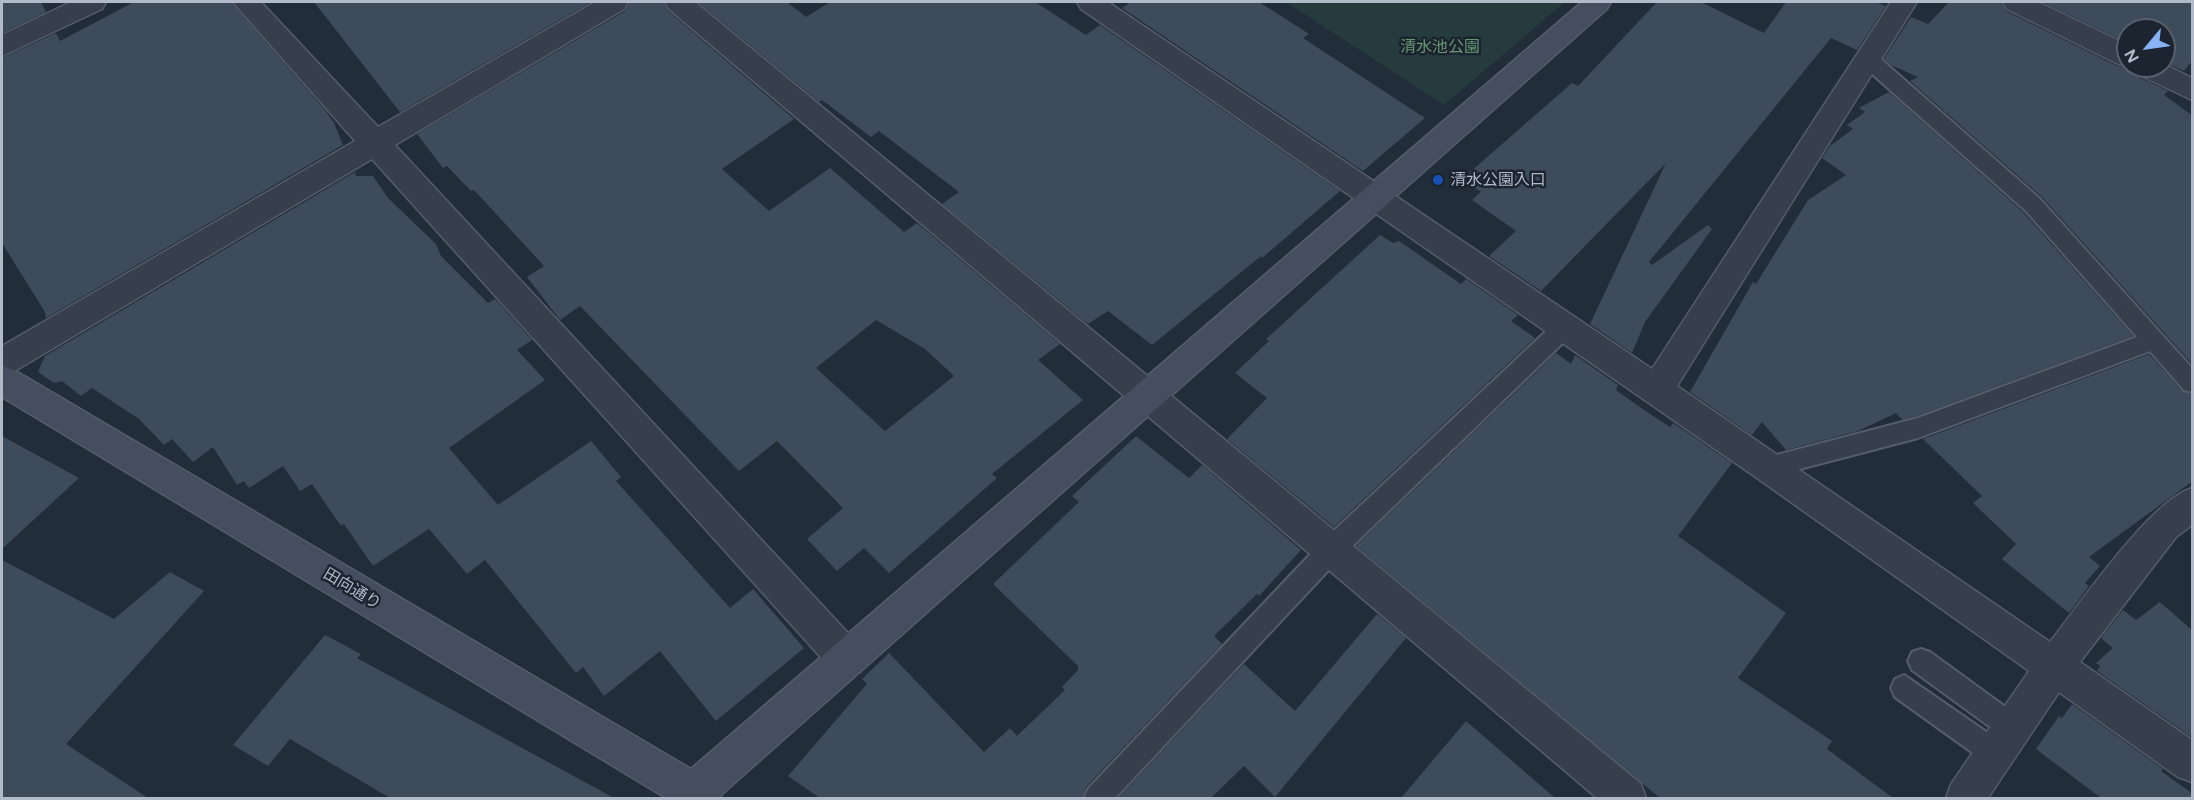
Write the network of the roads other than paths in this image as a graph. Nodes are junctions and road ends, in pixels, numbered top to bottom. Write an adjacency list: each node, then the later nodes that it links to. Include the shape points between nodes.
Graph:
1 (93, 2): 9 (street)
2 (246, 2): 14 (street)
3 (615, 2): 14 (street)
4 (678, 2): 22 (street)
5 (1598, 2): 15 (street)
6 (1904, 2): 11 (street)
7 (2016, 2): 10 (street)
8 (1094, 3): 15 (street)
9 (2, 46)
10 (2116, 51)
11 (1868, 60): 17 (lane, via 2033,205); 21 (street)
12 (2169, 78): 13 (street)
13 (2193, 90)
14 (375, 142): 18 (street); 26 (street)
15 (1373, 196): 16 (street); 22 (street)
16 (1565, 327): 21 (street); 25 (lane)
17 (2154, 340): 20 (lane); 23 (lane, via 1918,428)
18 (2, 362)
19 (2, 380): 32 (street, 田向通り)
20 (2193, 383)
21 (1656, 390): 23 (street)
22 (1147, 395): 25 (street); 26 (street)
23 (1769, 468): 28 (street)
24 (2193, 504): 28 (street, via 2164,526)
25 (1330, 551): 33 (lane); 34 (street)
26 (846, 659): 32 (street)
27 (1921, 661): 30 (lane)
28 (2054, 666): 30 (street); 31 (street)
29 (1904, 688): 30 (lane)
30 (2004, 741): 35 (street)
31 (2193, 763)
32 (695, 797)
33 (1097, 798)
34 (1627, 798)
35 (1965, 798)

